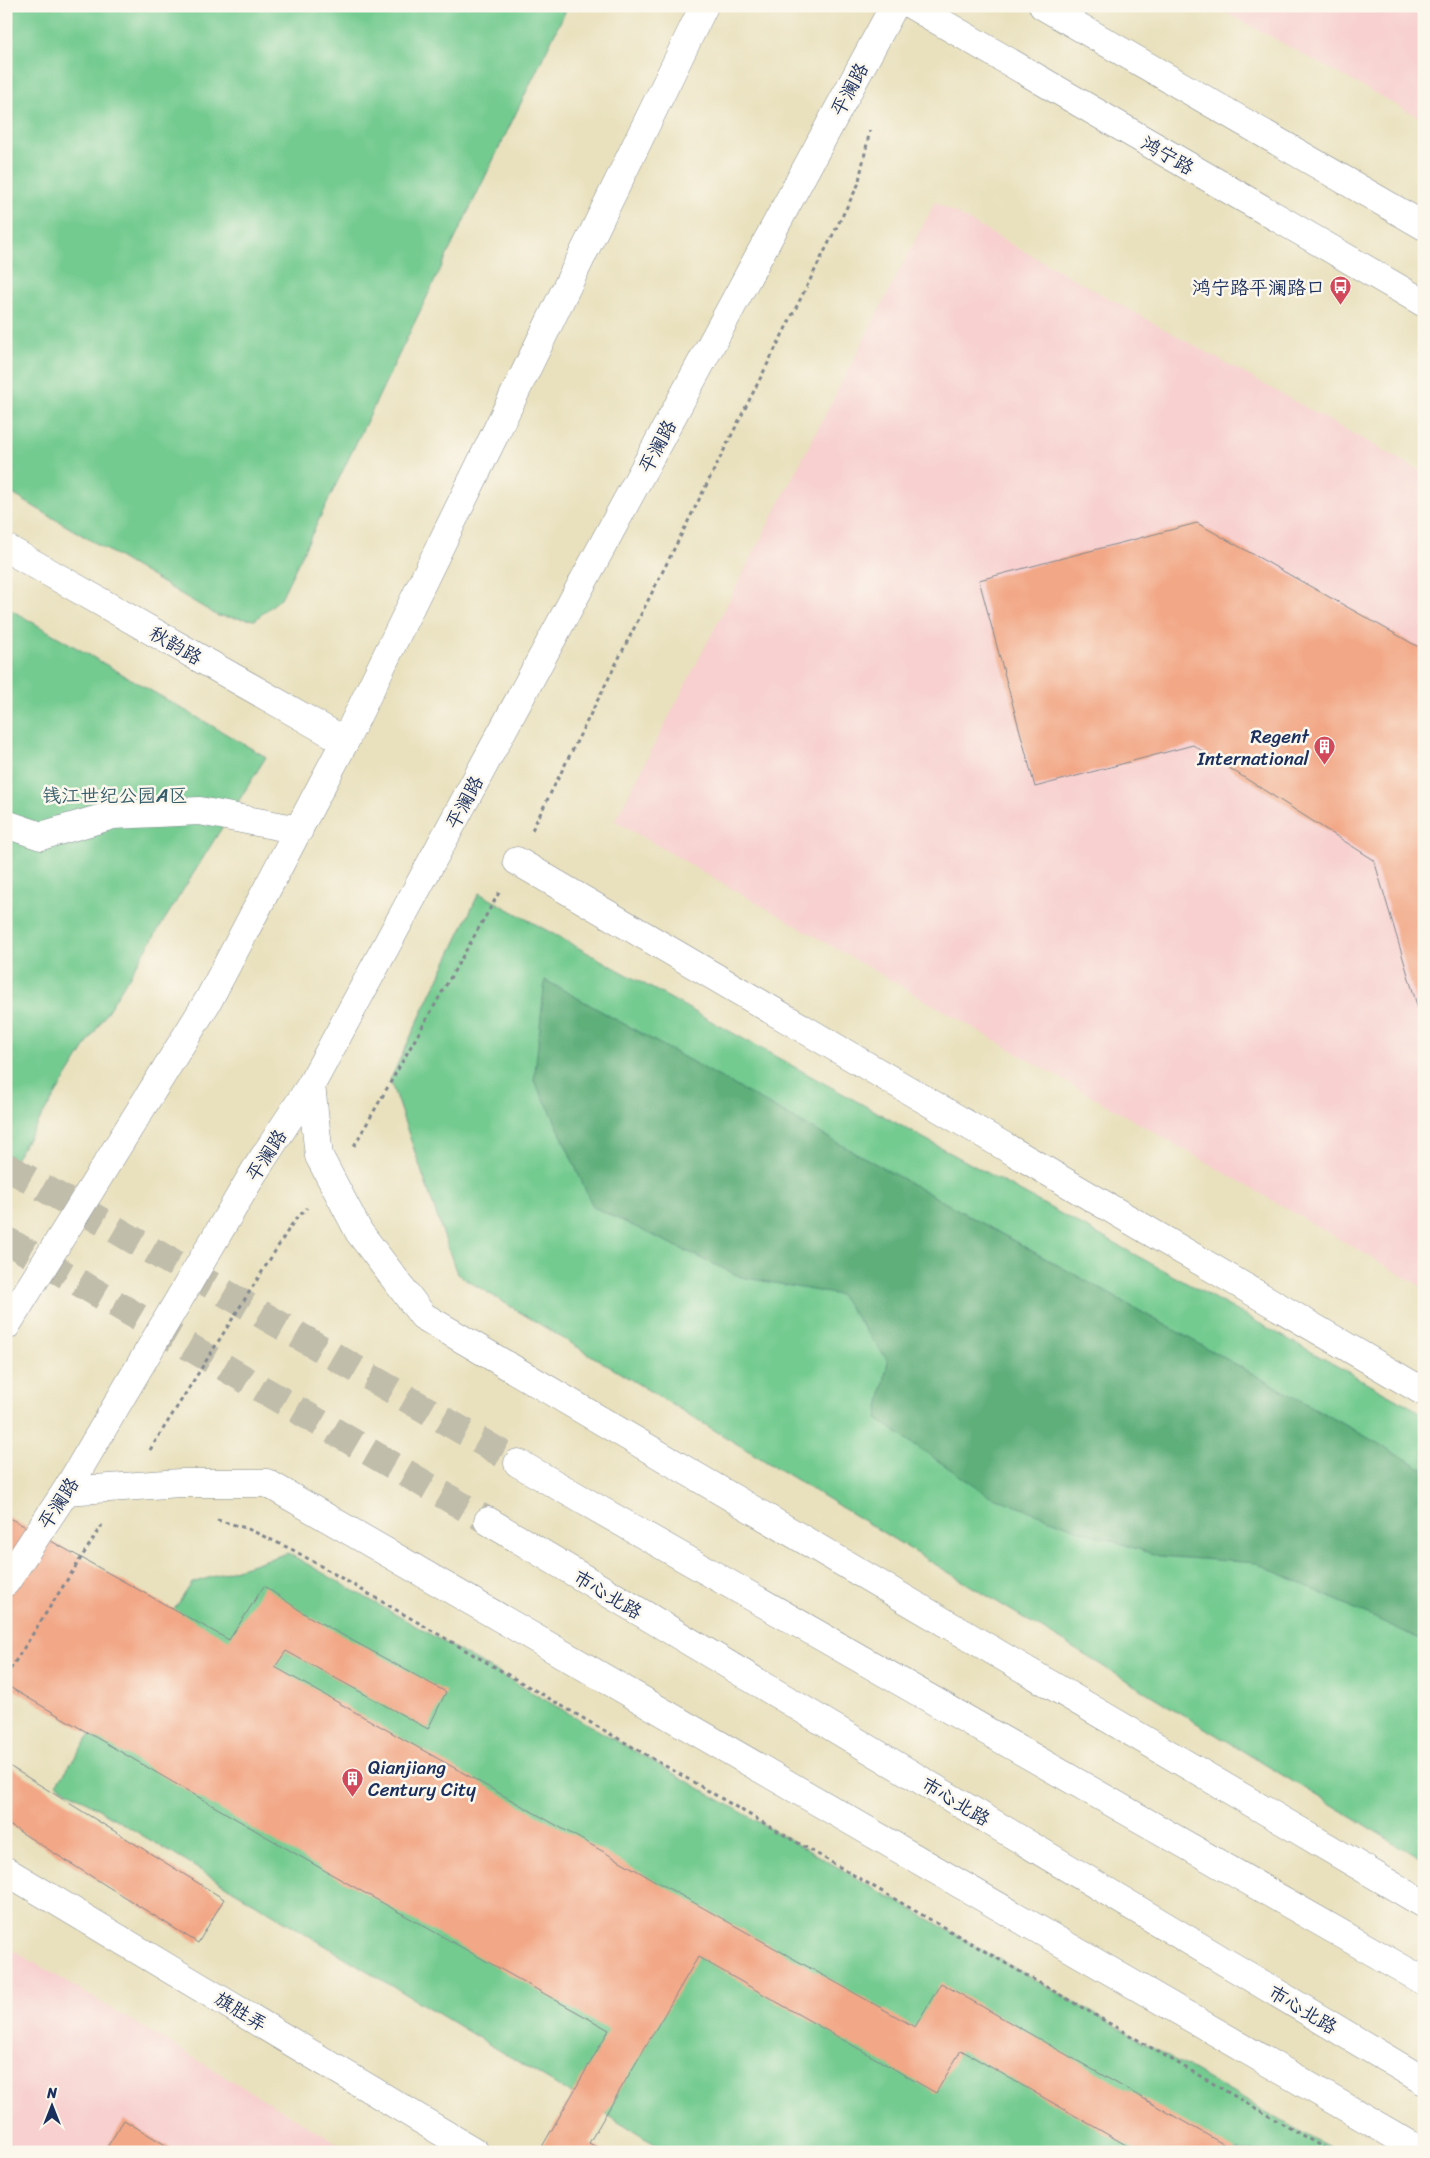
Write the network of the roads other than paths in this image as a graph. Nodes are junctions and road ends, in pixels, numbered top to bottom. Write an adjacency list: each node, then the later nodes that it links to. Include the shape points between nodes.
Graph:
1 (704, 6): 8 (main road)
2 (894, 6): 12 (main road, 平澜路)
3 (913, 6): 6 (main road, 鸿宁路)
4 (1043, 6): 5 (main road)
5 (1424, 226)
6 (1424, 304)
7 (6, 548): 8 (main road, 秋韵路)
8 (345, 742): 10 (main road)
9 (6, 824): 10 (main road, via 41,836 113,815 200,811)
10 (299, 830): 13 (main road, via 208,1002)
11 (517, 861): 14 (main road)
12 (311, 1085): 16 (main road, 平澜路, via 254,1172); 20 (main road, via 319,1156 359,1232 423,1316)
13 (6, 1326)
14 (1424, 1392)
15 (518, 1463): 21 (main road)
16 (66, 1491): 18 (main road, 平澜路); 24 (main road, via 180,1483 266,1483)
17 (488, 1522): 22 (main road, 市心北路)
18 (6, 1582)
19 (6, 1871): 23 (main road, 旗胜弄)
20 (1424, 1904)
21 (1424, 1981)
22 (1424, 2081)
23 (475, 2152)
24 (1423, 2152)

